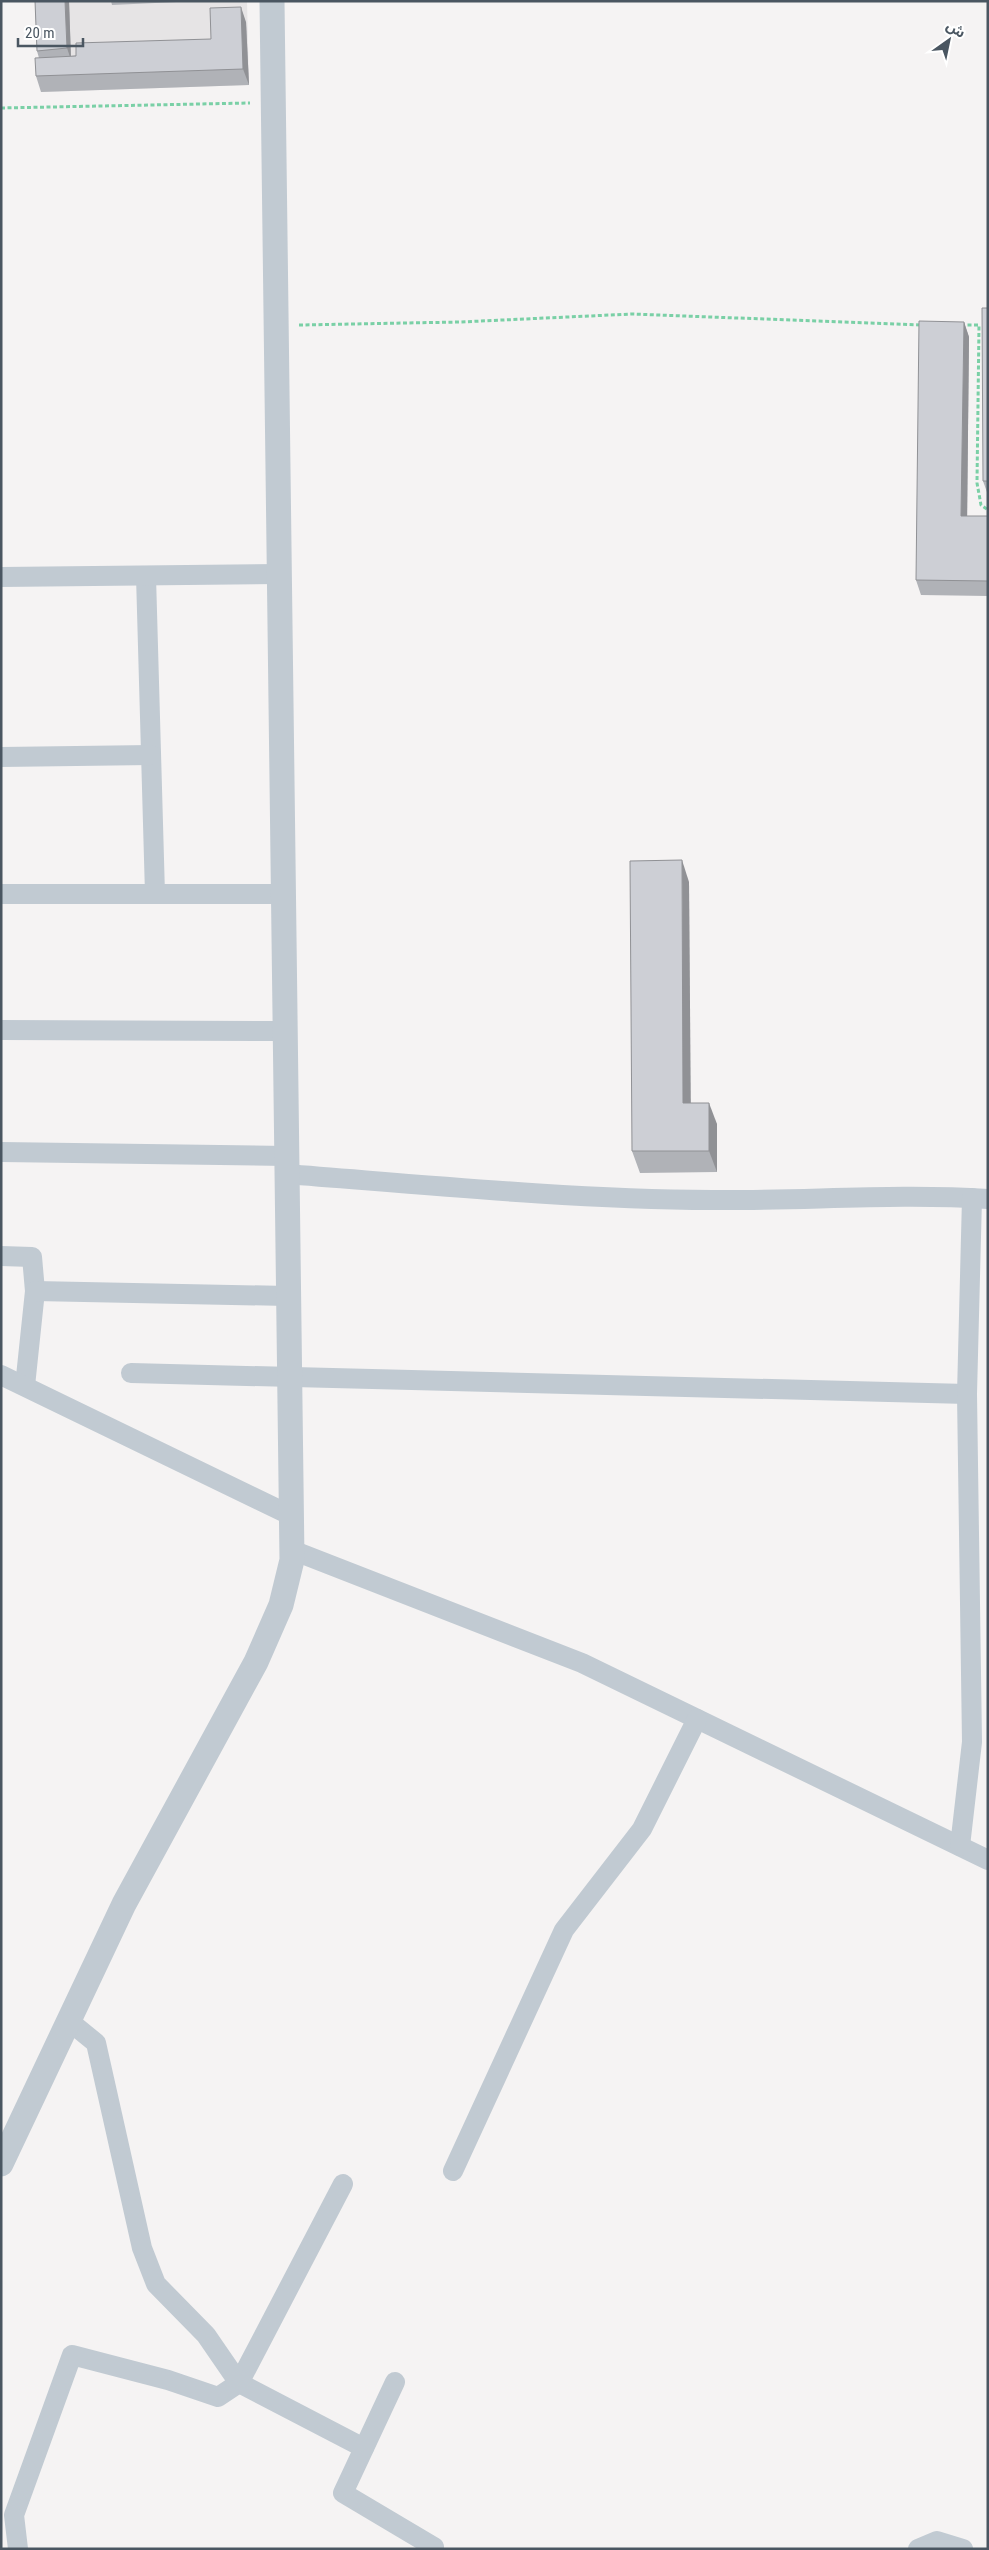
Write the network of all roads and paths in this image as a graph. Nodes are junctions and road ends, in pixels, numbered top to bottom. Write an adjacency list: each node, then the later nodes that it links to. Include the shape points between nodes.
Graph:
1 (272, 1): 2 (street)
2 (274, 103): 3 (path); 6 (street)
3 (1, 108)
4 (932, 325): 6 (path, via 632,314)
5 (951, 325): 7 (path, via 979,325 977,483 981,505)
6 (277, 326): 8 (street)
7 (988, 510)
8 (280, 574): 9 (street); 15 (street)
9 (146, 576): 10 (street); 11 (street)
10 (1, 577)
11 (151, 755): 12 (street); 14 (street)
12 (1, 757)
13 (1, 894): 14 (street)
14 (154, 894): 15 (street)
15 (284, 894): 17 (street)
16 (1, 1030): 17 (street)
17 (285, 1030): 19 (street)
18 (1, 1152): 19 (street)
19 (286, 1165): 20 (street, via 639,1198); 23 (street)
20 (980, 1198): 28 (street)
21 (1, 1256): 22 (street, via 32,1257)
22 (35, 1291): 23 (street); 27 (street)
23 (288, 1296): 26 (street)
24 (131, 1373): 26 (street)
25 (1, 1375): 27 (street)
26 (288, 1376): 28 (street); 29 (street)
27 (25, 1386): 29 (street)
28 (967, 1394): 32 (street, via 972,1742)
29 (290, 1515): 30 (street)
30 (292, 1550): 31 (street, via 582,1663); 34 (street, via 281,1605 256,1662 124,1904)
31 (697, 1719): 32 (street); 36 (street, via 642,1829 564,1930)
32 (960, 1846): 33 (street)
33 (988, 1860)
34 (69, 2021): 35 (street); 39 (street, via 96,2043 142,2248 156,2284 206,2336)
35 (1, 2164)
36 (453, 2171)
37 (343, 2184): 39 (street)
38 (395, 2382): 40 (street)
39 (239, 2383): 40 (street); 42 (street, via 218,2397 168,2380 72,2355 14,2515)
40 (364, 2448): 41 (street, via 343,2494)
41 (434, 2548)
42 (18, 2549)
43 (918, 2549): 44 (street, via 937,2541)
44 (963, 2549)

